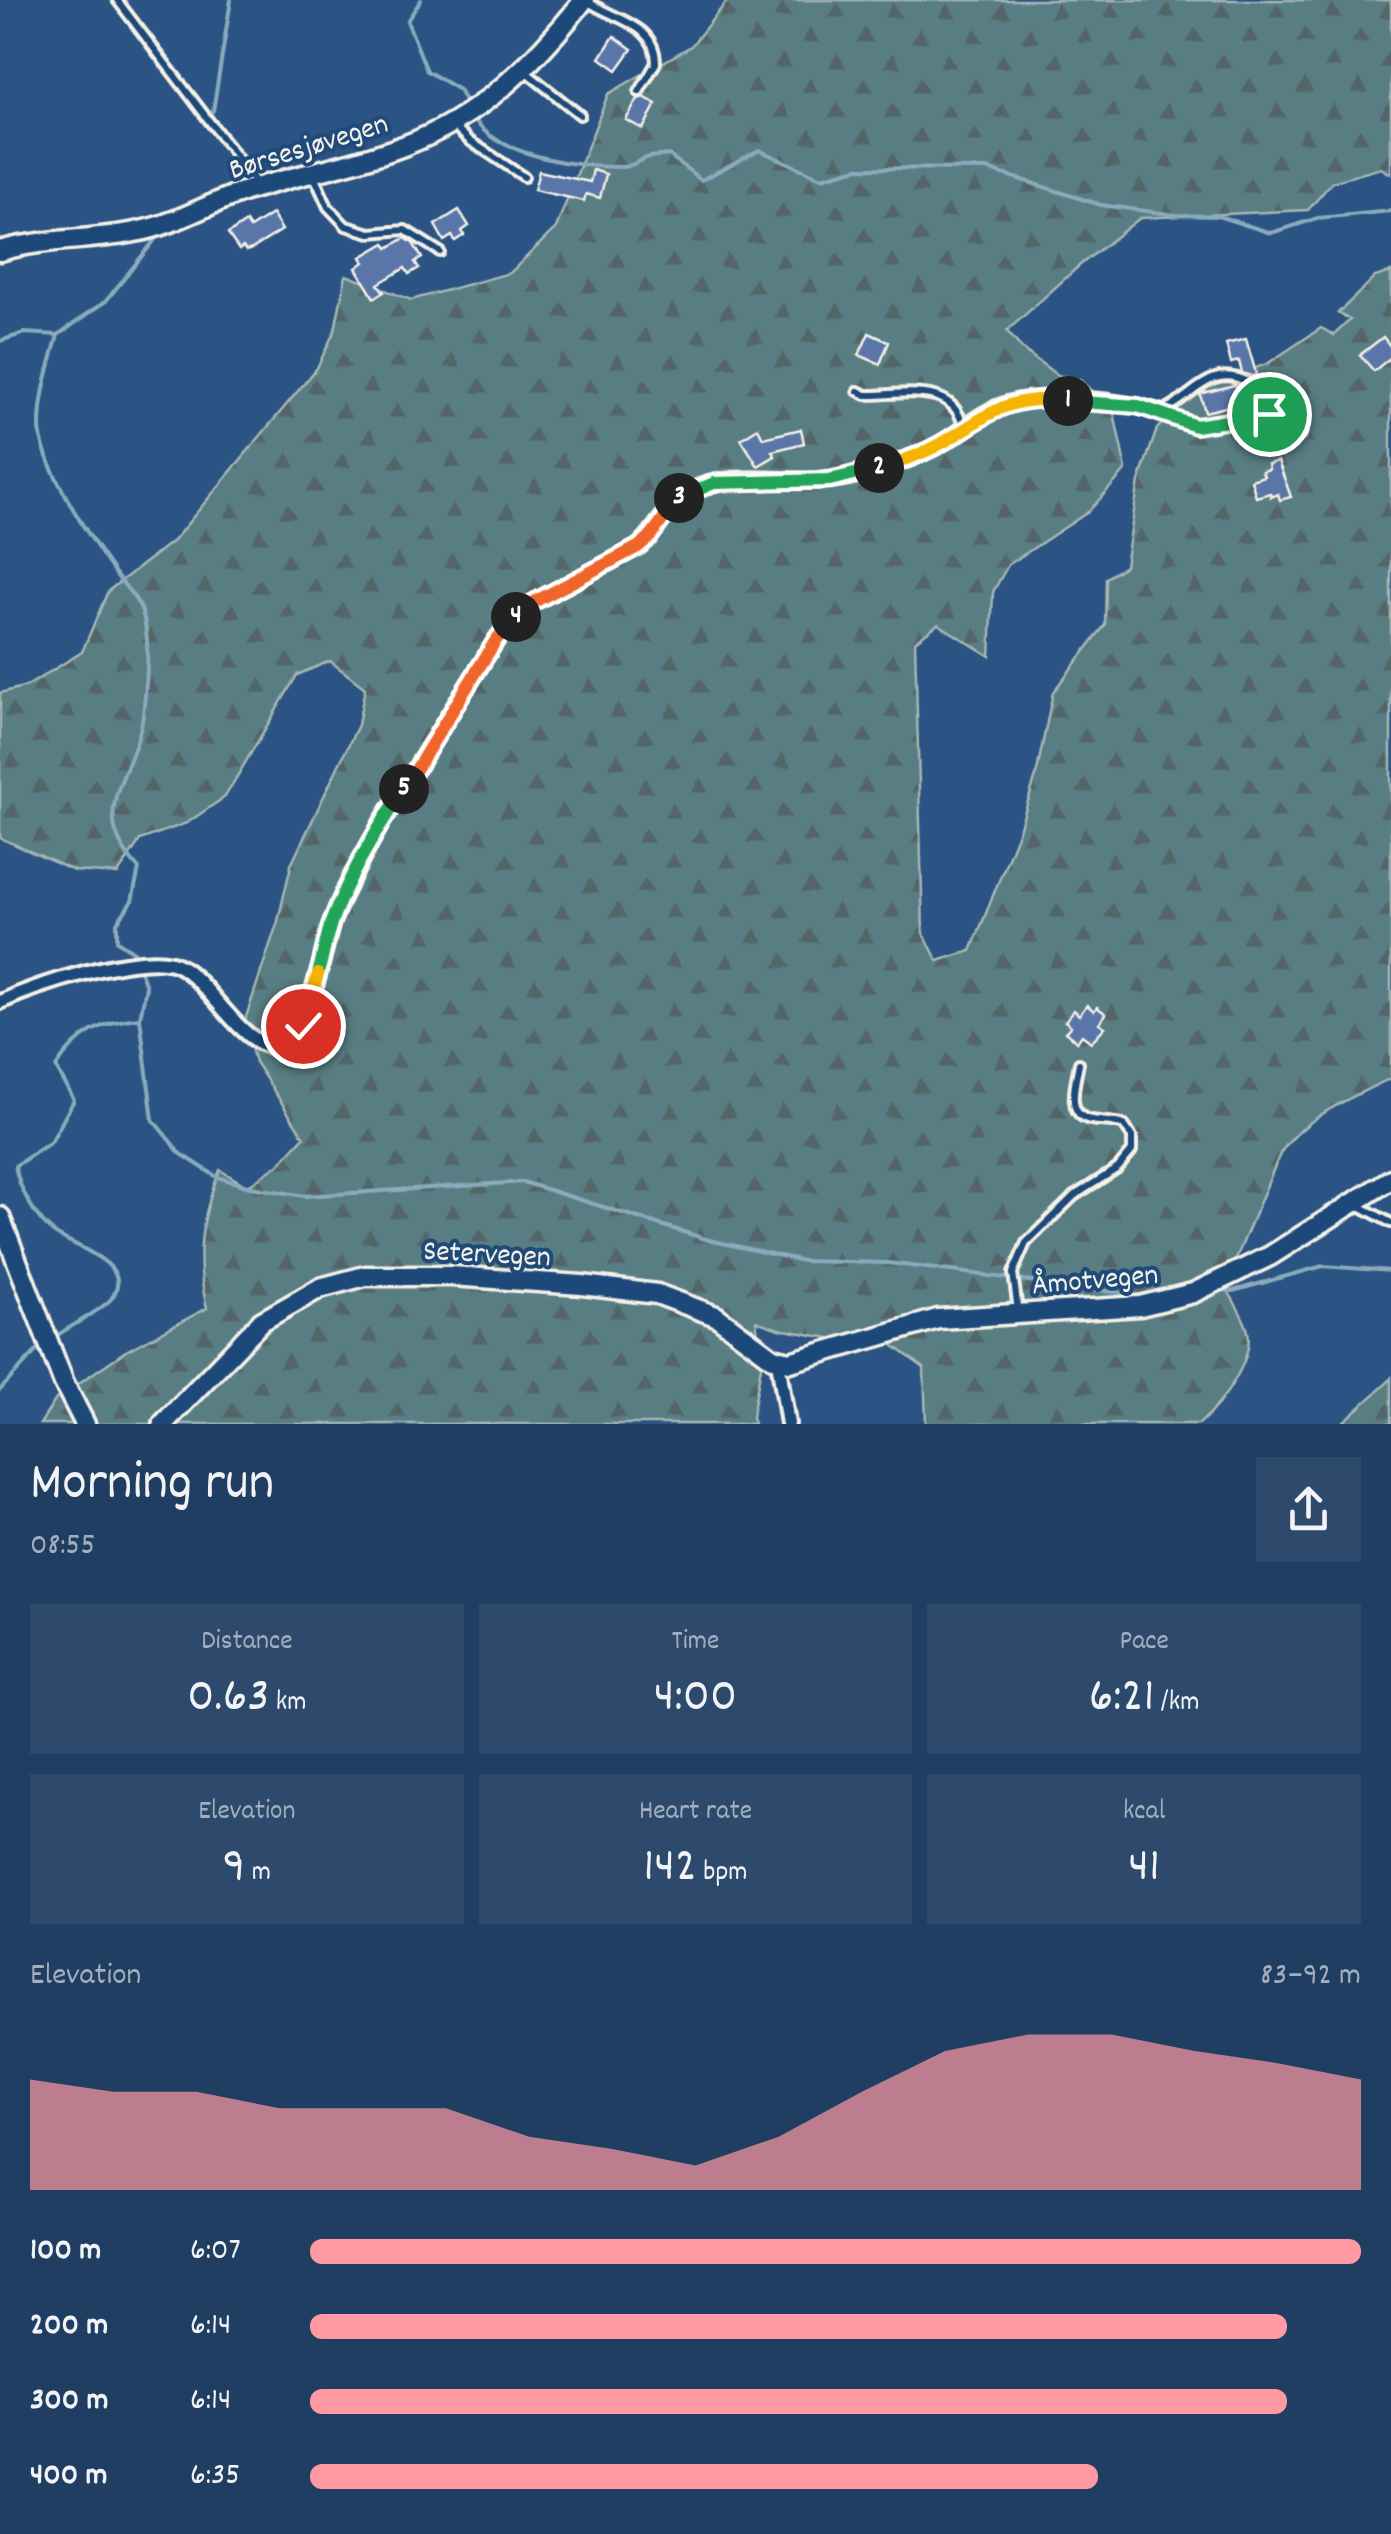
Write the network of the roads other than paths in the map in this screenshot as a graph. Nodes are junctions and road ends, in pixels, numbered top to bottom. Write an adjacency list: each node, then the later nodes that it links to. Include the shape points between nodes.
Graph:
1 (116, 0): 9 (lane)
2 (585, 0): 3 (main road, Børsesjøvegen); 4 (lane, via 652,40 656,64)
3 (524, 70): 5 (main road, Børsesjøvegen); 6 (lane)
4 (639, 92)
5 (465, 115): 7 (main road, Børsesjøvegen, via 403,146); 8 (lane, via 470,141)
6 (580, 115)
7 (312, 172): 9 (main road, Børsesjøvegen); 11 (lane, via 328,207 346,226 370,233 405,230)
8 (524, 177)
9 (259, 186): 10 (main road, Børsesjøvegen, via 153,228)
10 (0, 251)
11 (440, 252)
12 (858, 391): 15 (lane, via 945,398)
13 (1159, 412): 14 (lane, via 1196,426); 14 (lane, via 1227,374 1256,387); 15 (street, via 1028,399)
14 (1269, 414): 16 (lane, via 1303,417)
15 (964, 428): 17 (street, via 923,453 846,478 731,481 690,491 638,547 518,615 381,824 332,922 308,1013 288,1042 254,1040 188,971 160,962 64,978)
16 (1300, 435)
17 (0, 1002)
18 (1079, 1064): 23 (lane, via 1076,1111 1124,1125 1132,1151 1026,1243 1012,1273)
19 (1391, 1180): 20 (main road, Åmotvegen)
20 (1355, 1203): 22 (lane); 23 (main road, Åmotvegen, via 1209,1288 1140,1306)
21 (0, 1217): 25 (main road)
22 (1391, 1223)
23 (1018, 1312): 24 (main road, Åmotvegen, via 921,1322)
24 (778, 1361): 26 (main road, Setervegen, via 716,1316 658,1294 582,1284 365,1276 320,1288 262,1321); 27 (street)
25 (85, 1424)
26 (163, 1424)
27 (788, 1424)

